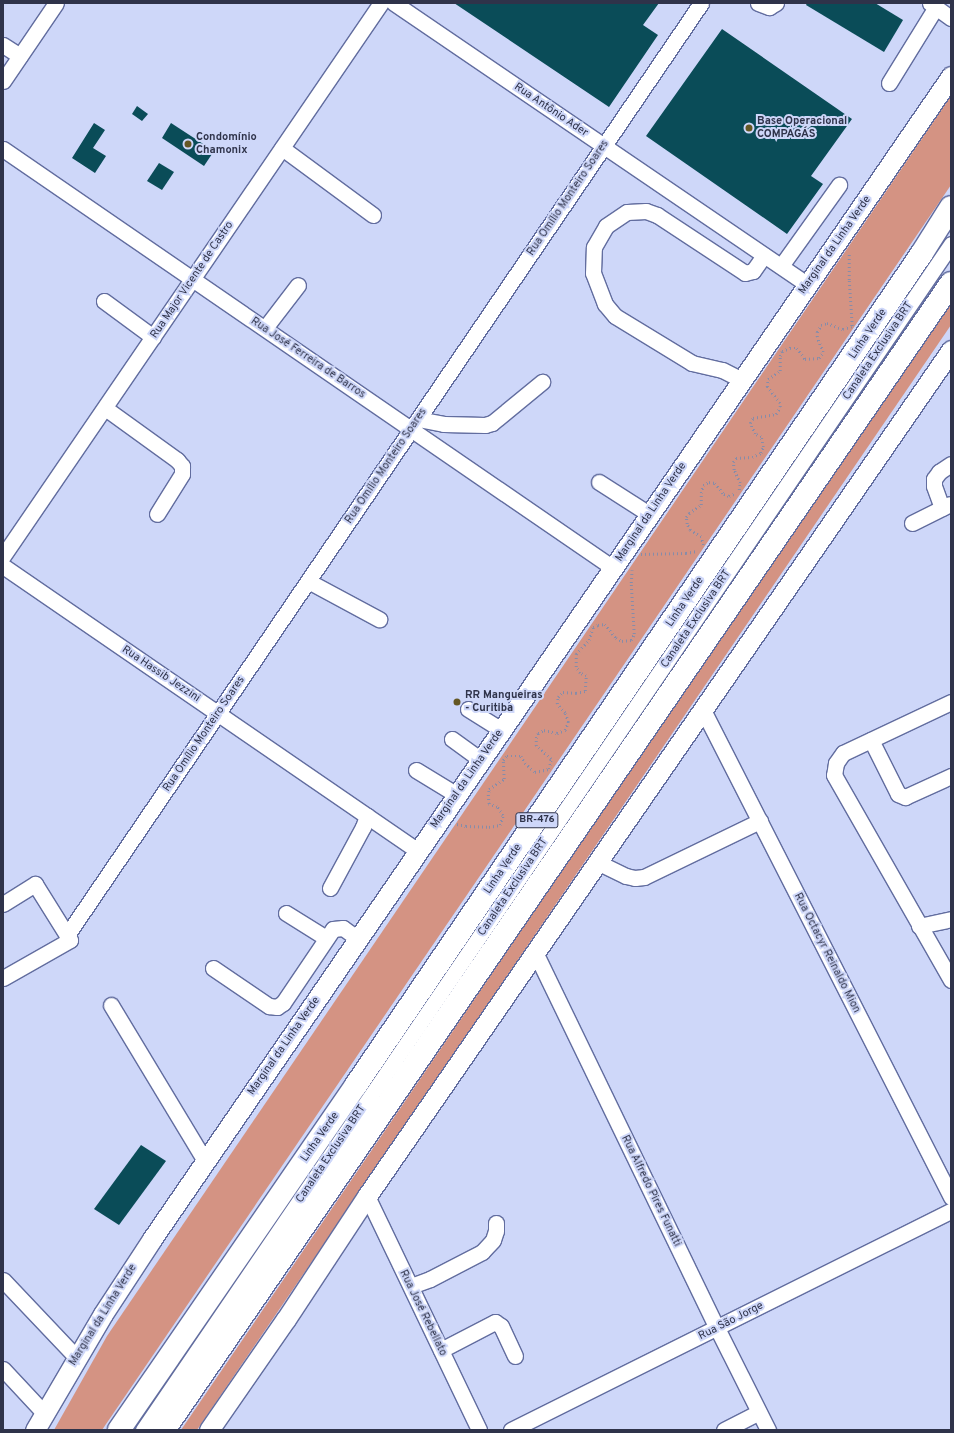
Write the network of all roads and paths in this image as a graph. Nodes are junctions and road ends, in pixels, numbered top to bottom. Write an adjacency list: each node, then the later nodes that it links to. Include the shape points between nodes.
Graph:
1 (56, 3): 10 (street)
2 (380, 3): 16 (street, Rua Major Vicente de Castro)
3 (394, 3): 14 (street, Rua Antônio Ader)
4 (701, 3): 14 (street, Rua Omílio Monteiro Soares)
5 (758, 3): 6 (street, via 769,7)
6 (776, 3)
7 (933, 5): 8 (street); 13 (street)
8 (951, 18)
9 (3, 45): 10 (street)
10 (20, 56): 12 (street)
11 (951, 76): 27 (main road, Marginal da Linha Verde)
12 (3, 81)
13 (888, 83)
14 (604, 146): 22 (street, Rua Antônio Ader); 35 (street, Rua Omílio Monteiro Soares)
15 (3, 148): 24 (street, Rua José Ferreira de Barros)
16 (282, 148): 19 (street); 24 (street, Rua Major Vicente de Castro)
17 (839, 185): 23 (street)
18 (951, 207): 93 (highway, Linha Verde / BR-476, via 419,993)
19 (373, 215)
20 (951, 244): 94 (street, Canaleta Exclusiva BRT)
21 (849, 251): 42 (path, via 852,326 843,329 827,324 821,325 817,337 823,352 819,358 805,359 797,348 782,352 780,371 768,379 767,387 780,403 780,407 776,414 753,418 750,423 755,434 761,437 761,453 752,457 736,458 733,462 740,483 740,489 736,494 724,494 715,483 709,482 704,485 701,493 701,505 686,517 686,524 701,537 703,545 696,552)
22 (764, 255): 23 (street, Rua Antônio Ader); 32 (street, via 753,271 745,273 657,215 646,211 627,212 606,226 594,247 593,274 605,304 615,316 692,363 722,370)
23 (781, 266): 27 (street, Rua Antônio Ader)
24 (192, 279): 29 (street, Rua José Ferreira de Barros); 30 (street, Rua Major Vicente de Castro)
25 (951, 282): 95 (highway, BR-476)
26 (298, 285): 29 (street)
27 (808, 285): 32 (main road, Marginal da Linha Verde)
28 (104, 301): 30 (street)
29 (265, 328): 35 (street, Rua José Ferreira de Barros)
30 (153, 337): 34 (street, Rua Major Vicente de Castro)
31 (951, 350): 51 (main road)
32 (742, 380): 40 (main road, Marginal da Linha Verde)
33 (542, 382): 35 (street, via 492,423)
34 (105, 408): 39 (street, via 182,466 182,474); 43 (street, Rua Major Vicente de Castro)
35 (415, 424): 45 (street, Rua José Ferreira de Barros); 47 (street, Rua Omílio Monteiro Soares)
36 (951, 464): 38 (street, via 934,478 934,486)
37 (599, 482): 40 (street)
38 (946, 506): 41 (street)
39 (157, 514)
40 (650, 514): 45 (main road, Marginal da Linha Verde)
41 (912, 523)
42 (639, 554)
43 (3, 556)
44 (3, 566): 52 (street, Rua Hassib Jezzini)
45 (613, 568): 53 (main road, Marginal da Linha Verde)
46 (632, 569): 62 (path, via 630,583 634,634 631,640 622,642 605,624 598,625 593,627 589,640 576,654 576,667 586,676 585,691 563,692 558,697 557,704 565,713 568,722 566,730 557,733 544,730 538,733 536,738 536,746 551,759 549,769 535,772 521,756 507,756 504,760 504,779 489,789 488,796 490,804 497,807 503,815 500,825 466,826)
47 (308, 581): 48 (street); 52 (street, Rua Omílio Monteiro Soares)
48 (379, 619)
49 (951, 702): 55 (street)
50 (468, 709): 53 (street)
51 (703, 710): 61 (street, Rua Octacyr Reinaldo Mion); 64 (main road)
52 (218, 713): 60 (street, Rua Hassib Jezzini); 70 (street, Rua Omílio Monteiro Soares)
53 (501, 730): 56 (main road, Marginal da Linha Verde)
54 (452, 739): 56 (street)
55 (871, 740): 58 (street, via 898,794 905,797); 69 (street, via 843,754 836,763 834,775)
56 (481, 760): 59 (main road, Marginal da Linha Verde)
57 (416, 770): 59 (street)
58 (951, 776)
59 (457, 795): 63 (main road, Marginal da Linha Verde)
60 (367, 816): 63 (street, Rua Hassib Jezzini); 65 (street)
61 (760, 820): 64 (street, via 644,877 626,876); 80 (street, Rua Octacyr Reinaldo Mion)
62 (450, 822)
63 (418, 851): 72 (main road, Marginal da Linha Verde)
64 (597, 862): 73 (main road)
65 (330, 888)
66 (3, 904): 70 (street, via 35,884)
67 (286, 913): 71 (street)
68 (951, 919): 69 (street)
69 (919, 926): 76 (street)
70 (69, 932): 75 (street, Rua Omílio Monteiro Soares, via 70,940)
71 (326, 938): 72 (street, via 337,927 343,928); 74 (street, via 283,1003 277,1007 269,1006)
72 (358, 939): 78 (main road, Marginal da Linha Verde)
73 (535, 952): 79 (main road); 85 (street, Rua Alfredo Pires Funatti)
74 (213, 968)
75 (3, 978)
76 (951, 980)
77 (111, 1005): 78 (street)
78 (205, 1161): 88 (main road, Marginal da Linha Verde, via 127,1275)
79 (367, 1196): 84 (street, Rua José Rebellato); 96 (main road, via 286,1319)
80 (951, 1197)
81 (951, 1211): 85 (street, Rua São Jorge)
82 (496, 1222): 84 (street, via 493,1240 482,1252 430,1280)
83 (3, 1280): 88 (street)
84 (411, 1286): 86 (street, Rua José Rebellato)
85 (717, 1328): 90 (street, Rua Alfredo Pires Funatti); 98 (street, Rua São Jorge)
86 (441, 1350): 87 (street, via 495,1322 501,1326); 97 (street, Rua José Rebellato)
87 (515, 1356)
88 (77, 1358): 91 (main road, Marginal da Linha Verde)
89 (3, 1369): 91 (street)
90 (759, 1412): 99 (street); 100 (street, Rua Alfredo Pires Funatti)
91 (44, 1413): 92 (main road, Marginal da Linha Verde)
92 (35, 1430)
93 (118, 1430)
94 (143, 1430)
95 (164, 1430)
96 (208, 1430)
97 (479, 1430)
98 (511, 1430)
99 (724, 1430)
100 (768, 1430)

